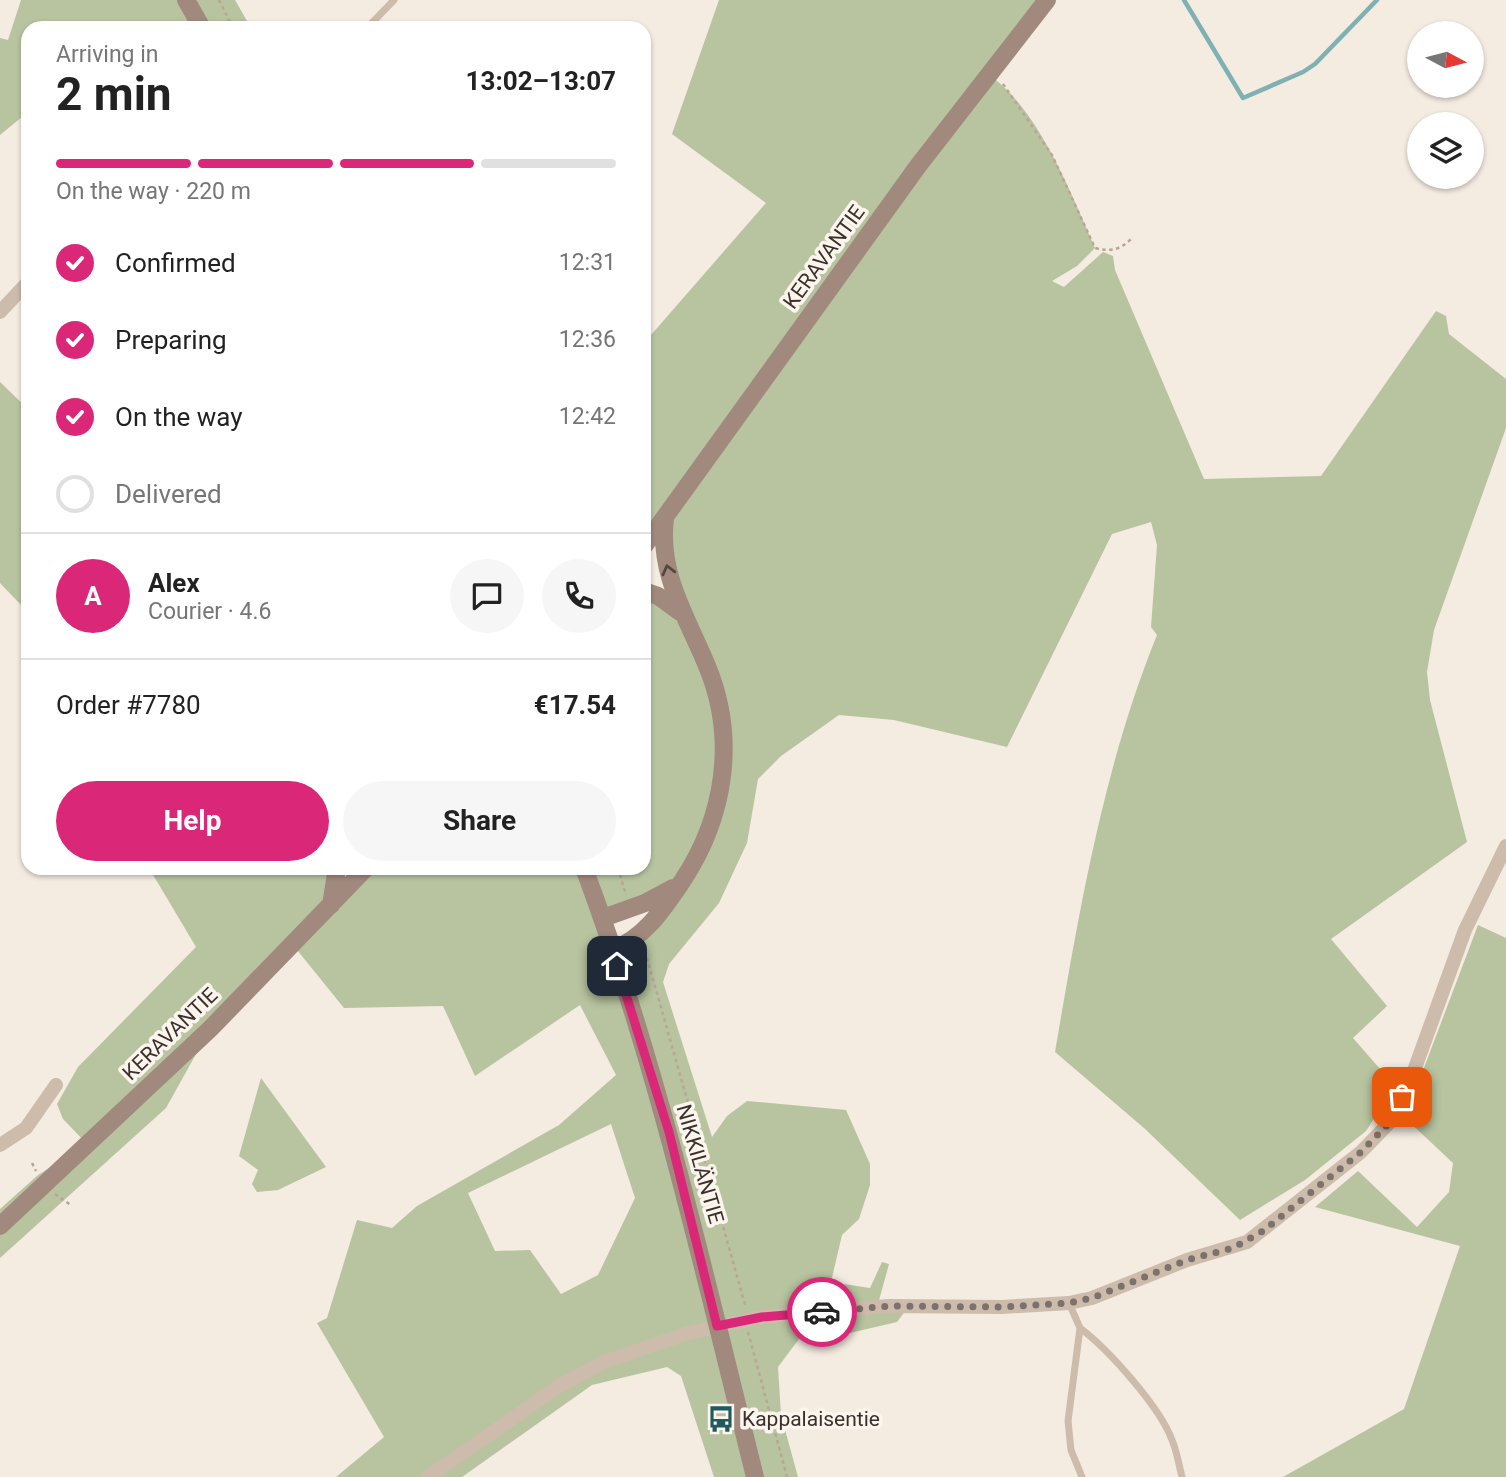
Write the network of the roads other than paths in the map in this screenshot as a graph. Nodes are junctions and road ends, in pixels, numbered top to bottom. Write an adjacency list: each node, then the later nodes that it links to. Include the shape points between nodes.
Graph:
1 (186, 0): 4 (main road)
2 (394, 0): 5 (lane)
3 (1047, 0): 8 (main road, KERAVANTIE, via 918,166)
4 (198, 21)
5 (374, 21)
6 (21, 290): 7 (street)
7 (0, 312)
8 (665, 519): 9 (main road, KERAVANTIE); 11 (main road, one-way to 8, via 663,550)
9 (651, 537)
10 (651, 594): 11 (main road)
11 (685, 617): 16 (main road, via 716,696 724,749 717,810)
12 (1505, 850): 23 (street, via 1452,960 1402,1097 1380,1136 1247,1242)
13 (336, 875): 17 (main road)
14 (359, 875): 17 (main road, KERAVANTIE)
15 (587, 875): 18 (main road, NIKKILÄNTIE)
16 (680, 883): 18 (main road, via 652,900); 19 (main road, via 640,936)
17 (331, 905): 22 (main road, KERAVANTIE, via 210,1029)
18 (603, 918): 19 (main road, NIKKILÄNTIE)
19 (612, 950): 24 (main road, NIKKILÄNTIE, via 672,1144)
20 (56, 1085): 21 (street, via 26,1128)
21 (0, 1145)
22 (0, 1226)
23 (1069, 1303): 24 (street, via 889,1306 762,1317); 25 (lane)
24 (717, 1326): 26 (street, via 604,1362 559,1386); 27 (main road, NIKKILÄNTIE)
25 (1080, 1328): 28 (lane, via 1068,1421 1071,1450); 29 (lane, via 1106,1349 1149,1404 1172,1438)
26 (428, 1477)
27 (755, 1477)
28 (1082, 1477)
29 (1182, 1477)

